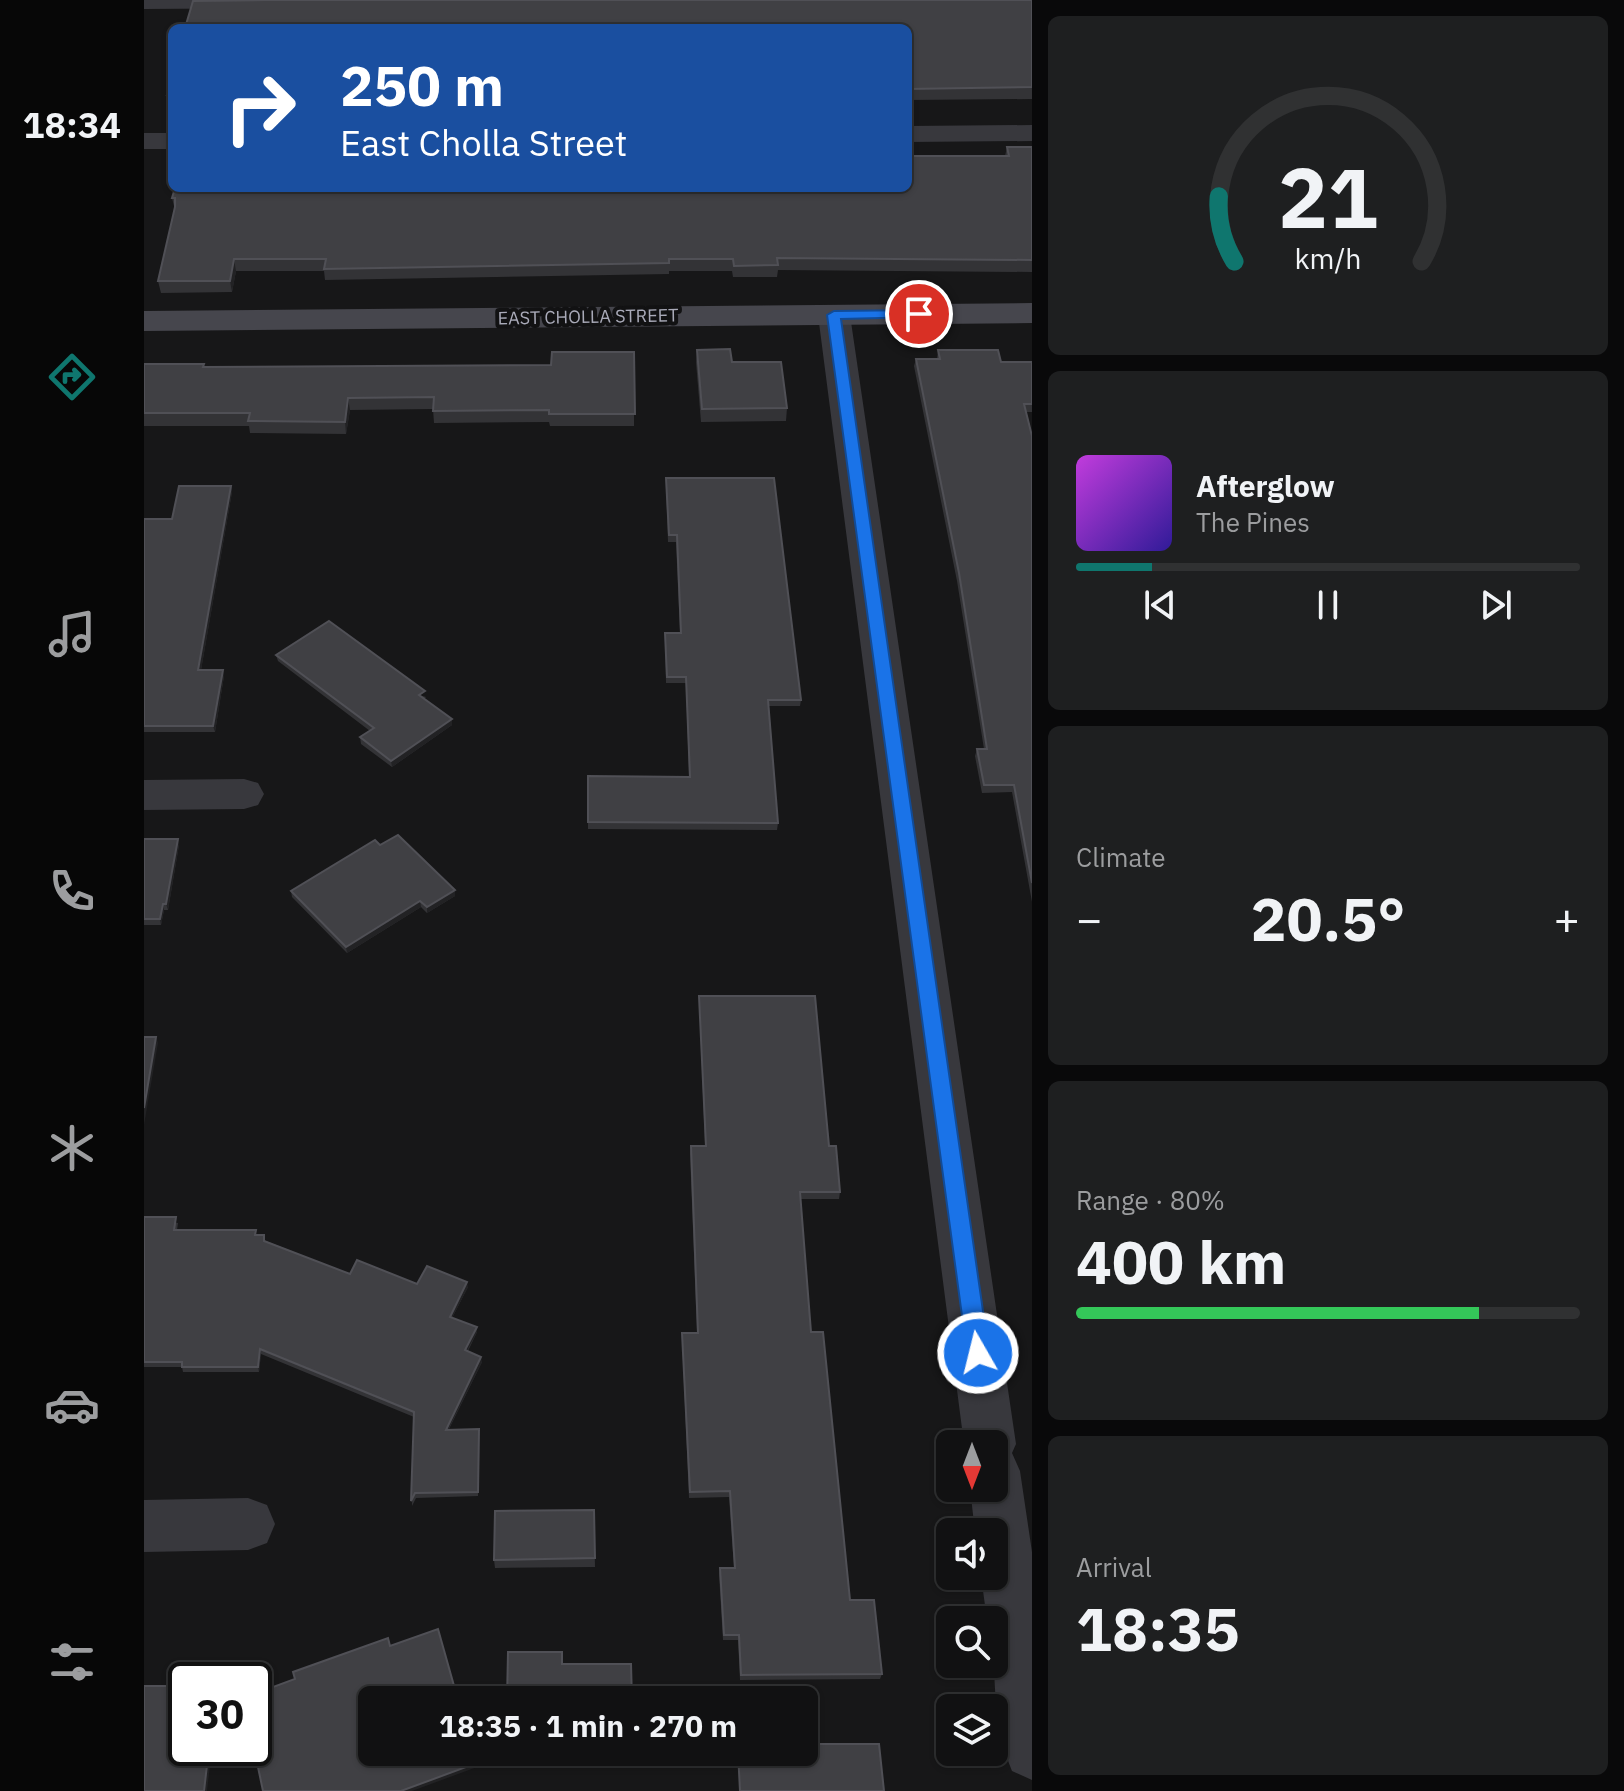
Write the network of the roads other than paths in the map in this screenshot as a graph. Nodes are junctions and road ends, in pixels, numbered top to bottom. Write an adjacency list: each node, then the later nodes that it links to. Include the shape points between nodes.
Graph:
1 (275, 0): 2 (street)
2 (144, 1)
3 (1032, 133): 4 (street)
4 (912, 134)
5 (144, 141): 6 (street)
6 (168, 141)
7 (1032, 313): 8 (street, EAST CHOLLA STREET)
8 (834, 315): 9 (street, EAST CHOLLA STREET); 12 (street)
9 (144, 321)
10 (244, 794): 11 (street)
11 (144, 795)
12 (988, 1430)
13 (998, 1502): 16 (street)
14 (248, 1524): 15 (street)
15 (144, 1526)
16 (1032, 1751)

